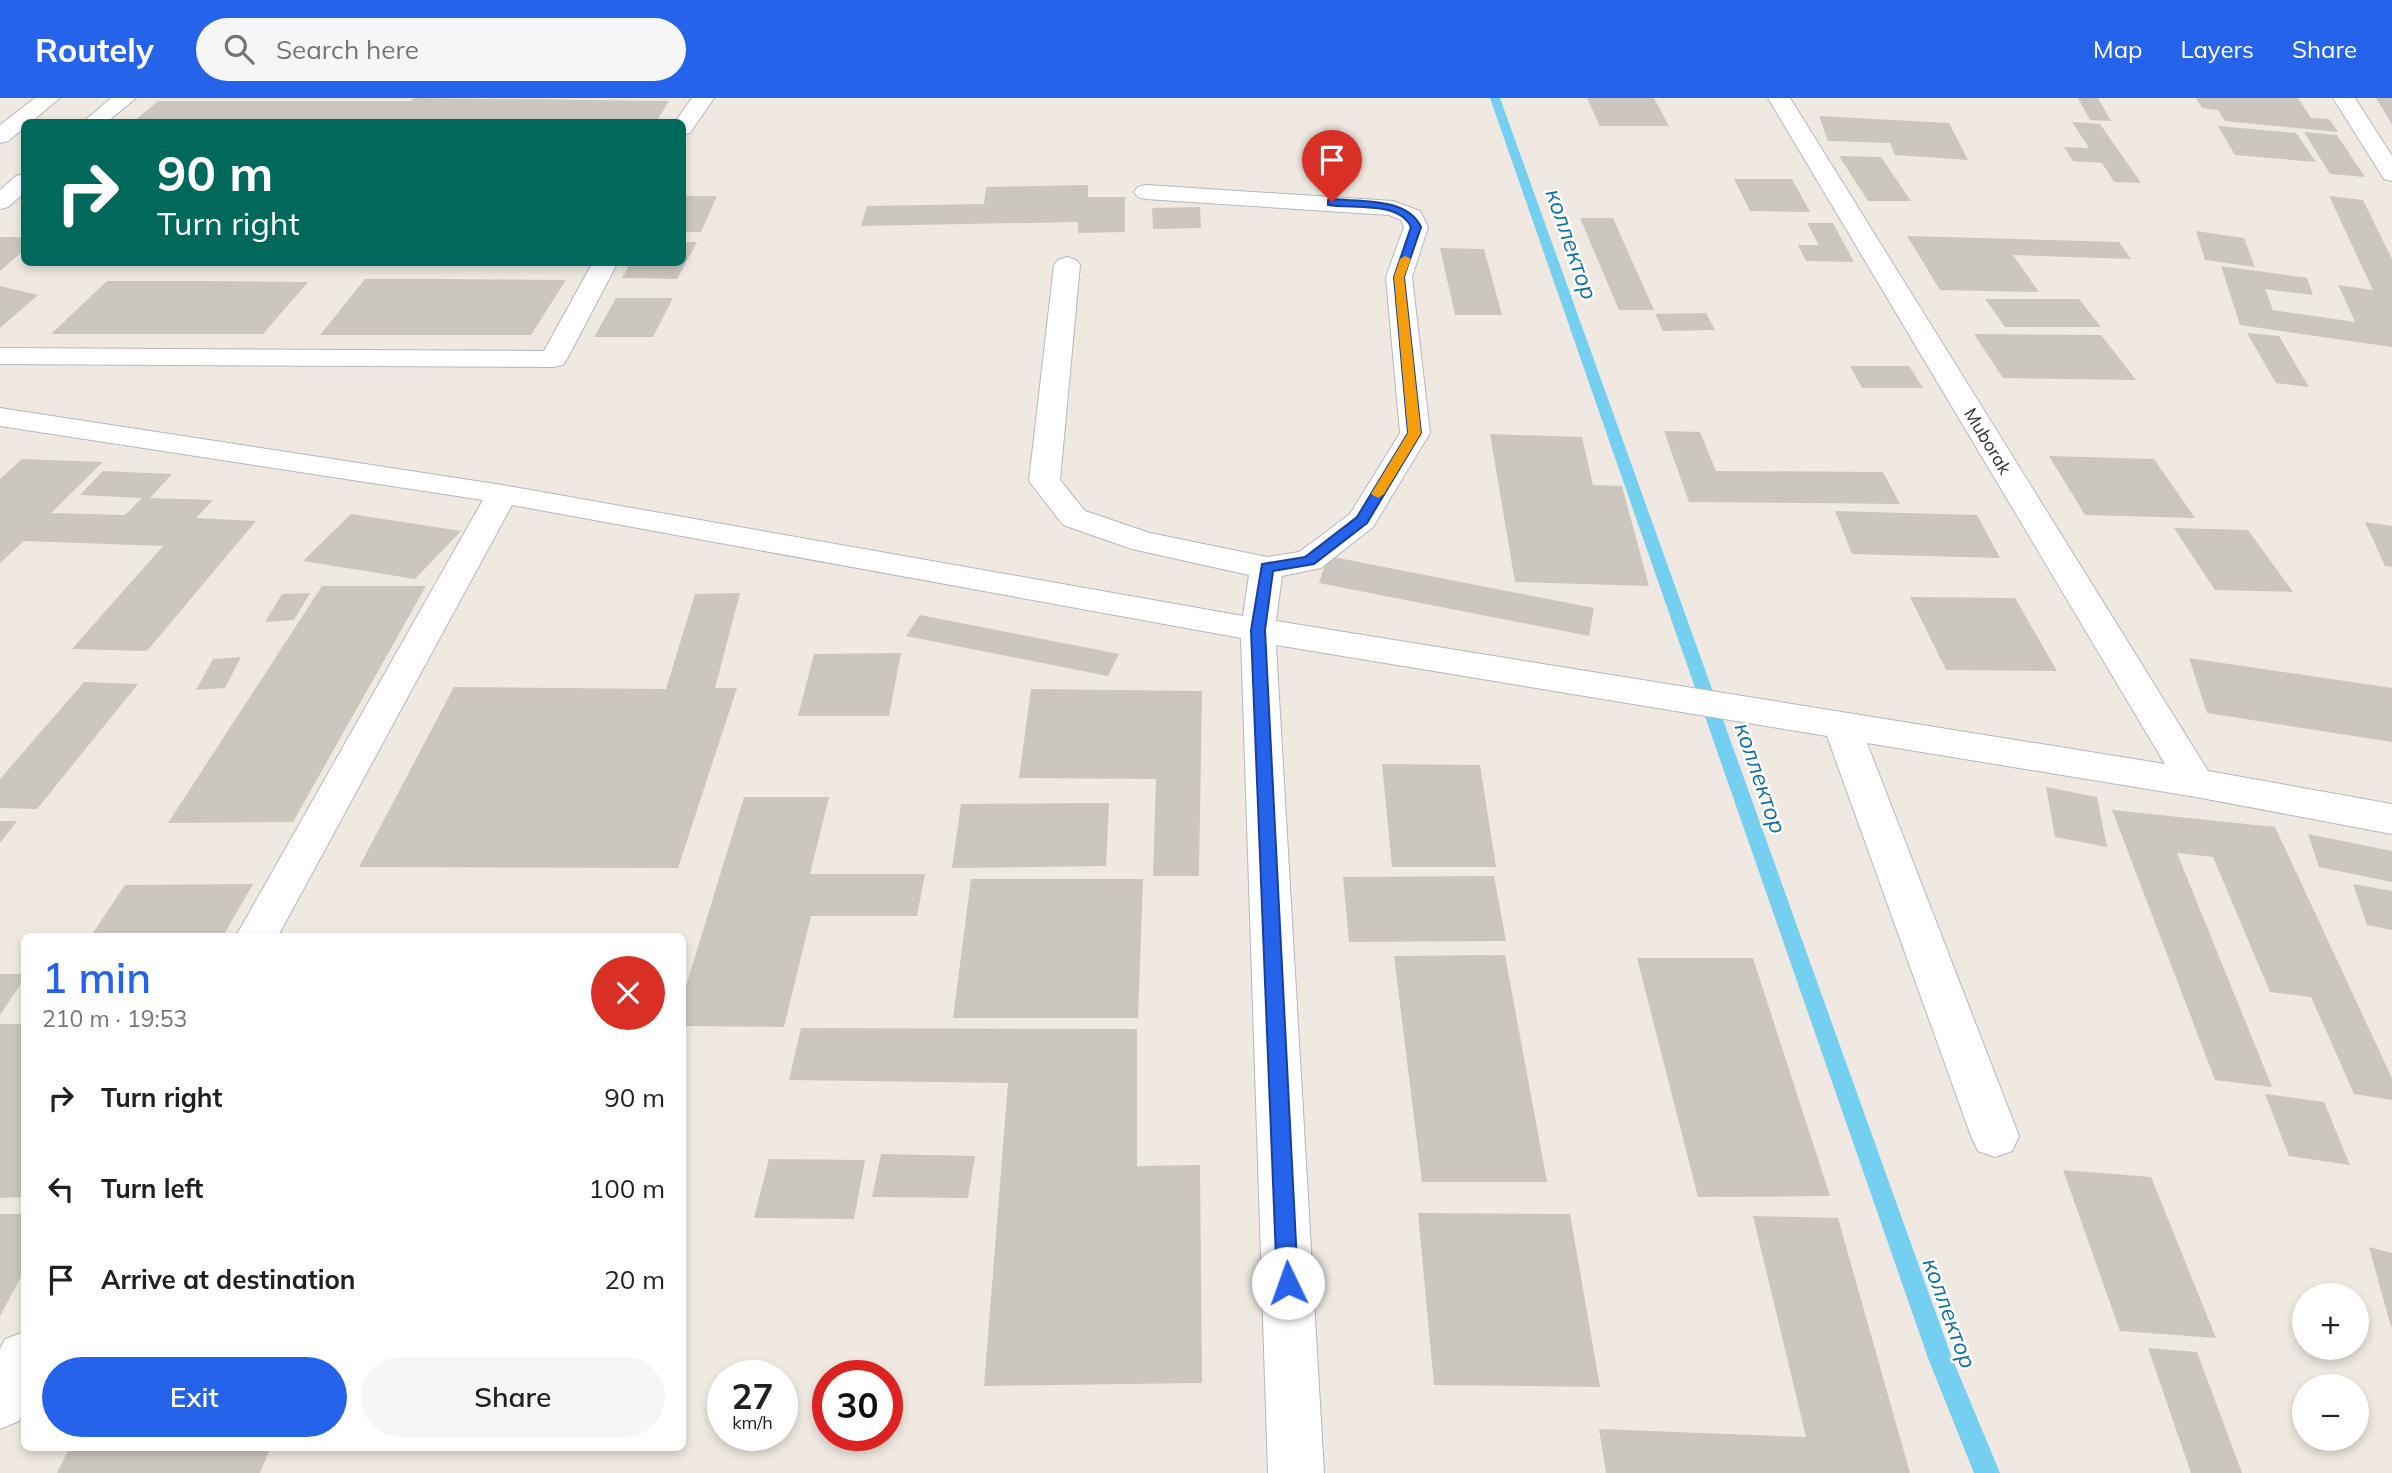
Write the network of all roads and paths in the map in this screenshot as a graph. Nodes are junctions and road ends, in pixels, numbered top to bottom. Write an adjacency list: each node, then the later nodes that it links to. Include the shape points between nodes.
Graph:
1 (49, 98): 6 (street)
2 (125, 98): 7 (street)
3 (703, 98): 9 (street)
4 (1779, 98): 25 (street, Muborak)
5 (2344, 98): 13 (street)
6 (22, 119)
7 (98, 119)
8 (21, 120): 10 (street)
9 (686, 122)
10 (0, 136)
11 (0, 149): 12 (street)
12 (21, 149)
13 (2392, 174)
14 (21, 184): 16 (street)
15 (1146, 192): 22 (street, via 1393,208 1411,216 1416,227 1399,277 1415,433 1362,520 1309,561)
16 (0, 202)
17 (1067, 265): 22 (street, via 1044,481 1074,518 1143,542)
18 (604, 266): 19 (street, via 553,359)
19 (0, 356)
20 (0, 418): 21 (street)
21 (502, 494): 23 (street); 27 (street)
22 (1267, 568): 23 (street)
23 (1258, 630): 24 (street); 31 (street)
24 (1842, 726): 25 (street); 28 (street)
25 (2196, 783): 26 (street)
26 (2392, 819)
27 (259, 933)
28 (1995, 1136)
29 (21, 1363): 30 (street)
30 (0, 1402)
31 (1296, 1473)

